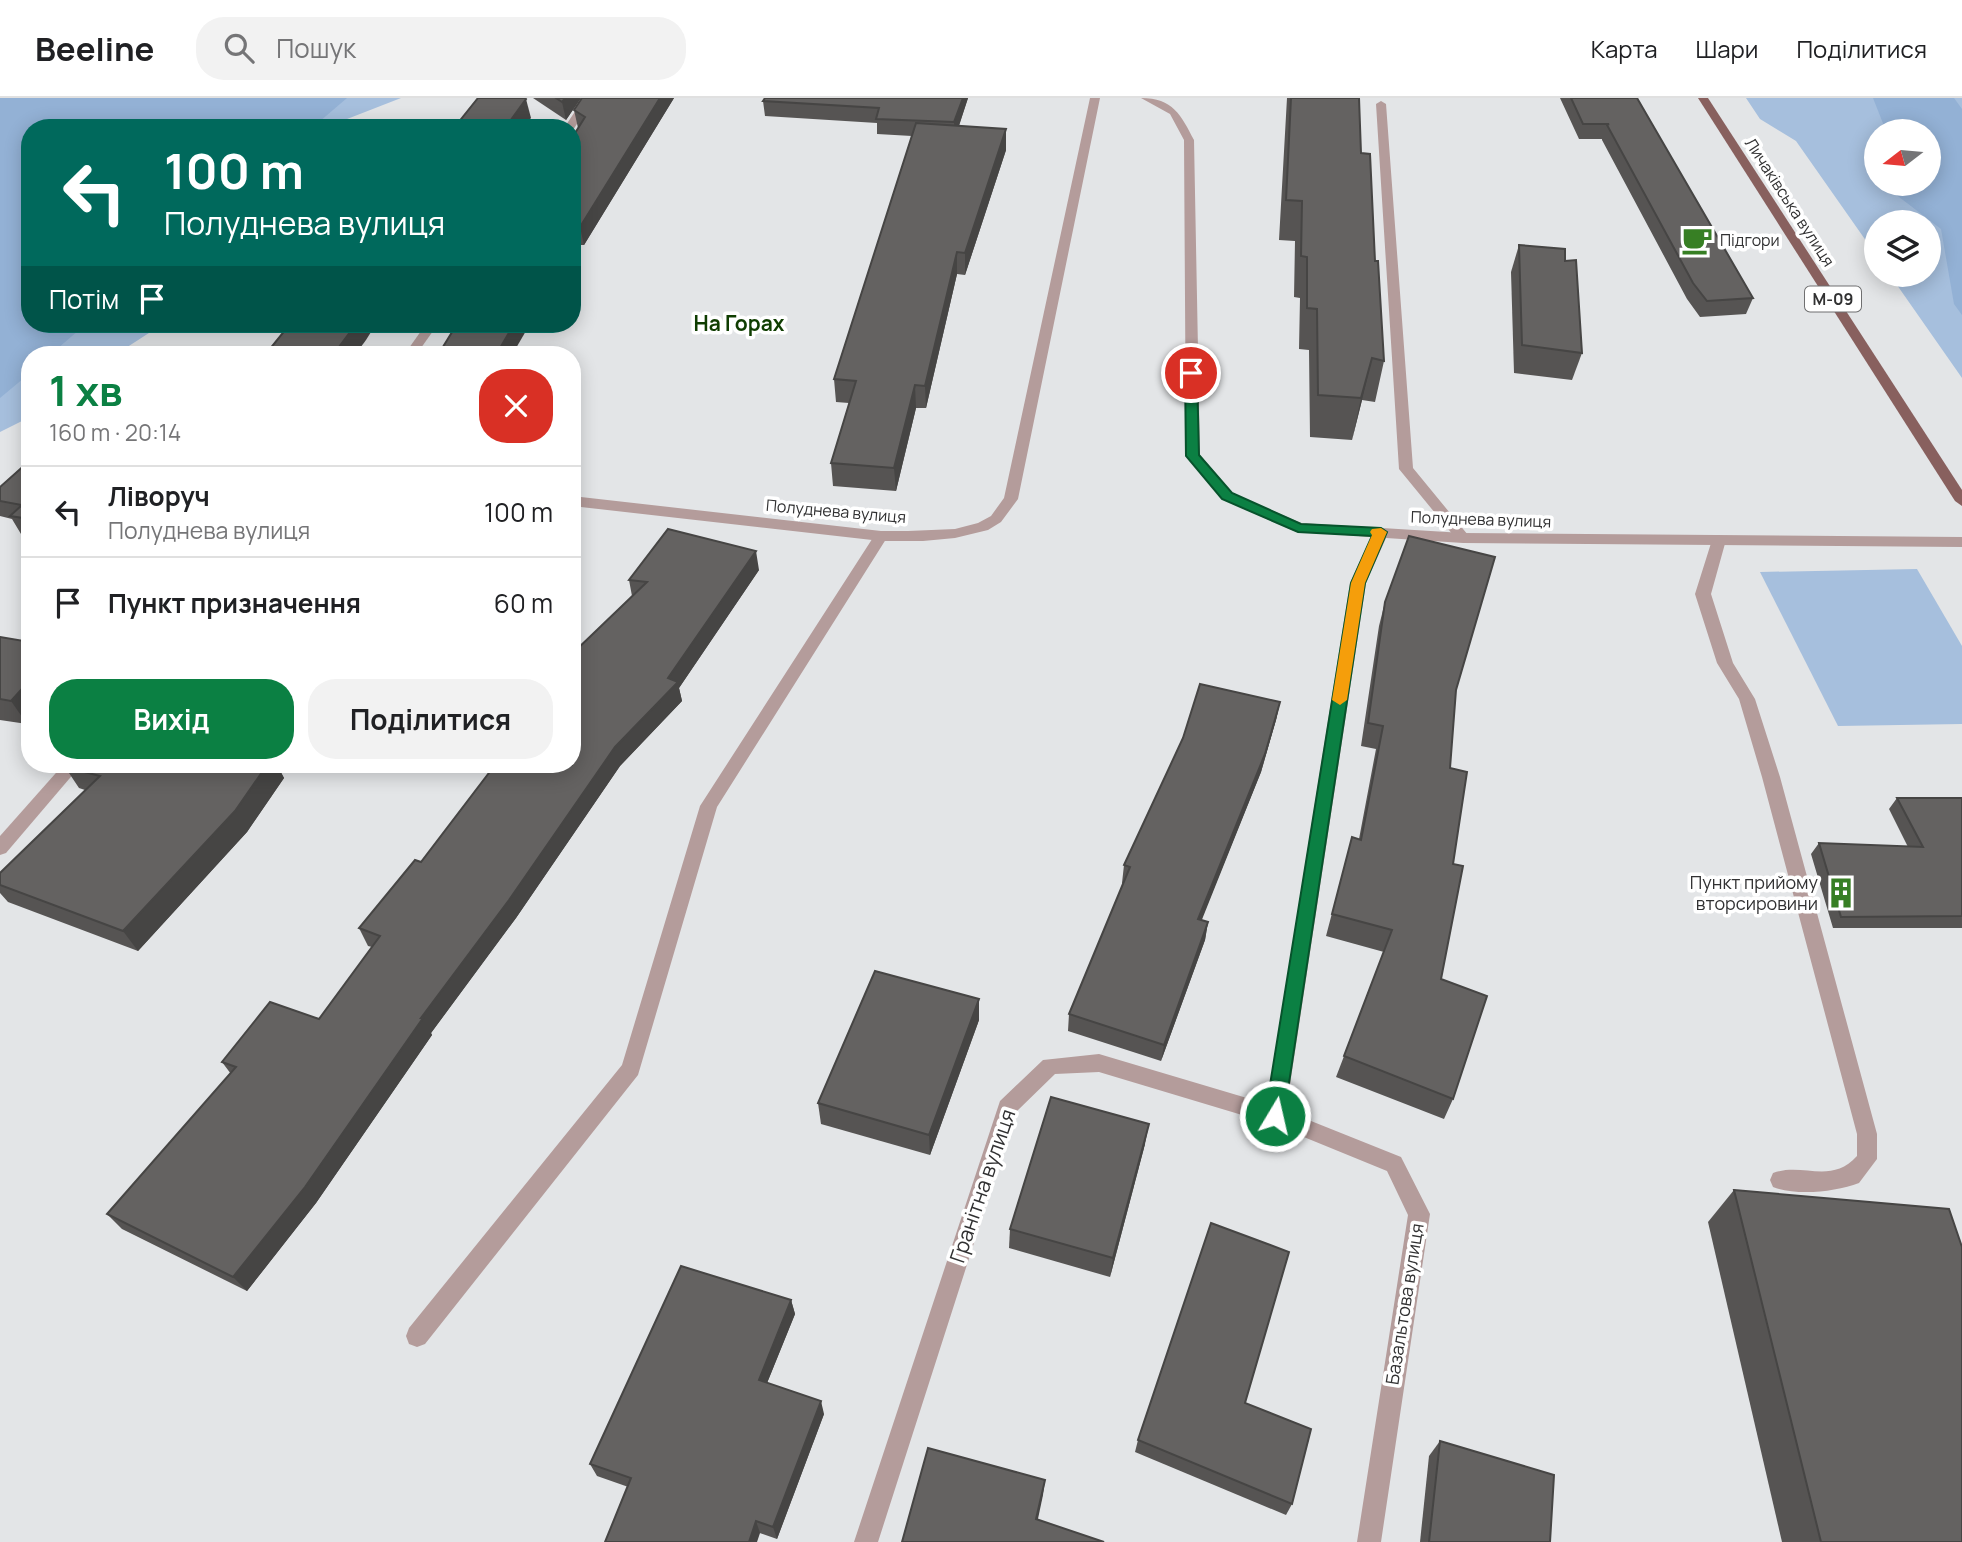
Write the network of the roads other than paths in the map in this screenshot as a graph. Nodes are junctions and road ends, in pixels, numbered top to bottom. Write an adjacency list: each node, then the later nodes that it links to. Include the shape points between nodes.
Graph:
1 (589, 98): 6 (street)
2 (1096, 98): 10 (street, Полуднева вулиця, via 1011,499 994,521 971,530)
3 (1146, 98): 9 (street, Полуднева вулиця, via 1174,112 1189,140 1193,456 1227,496 1298,528)
4 (1703, 98): 7 (main road, Личаківська вулиця / М-09)
5 (1381, 104): 11 (street, via 1406,469)
6 (575, 119)
7 (1962, 501)
8 (581, 502): 10 (street, Полуднева вулиця)
9 (1381, 532): 11 (street, Полуднева вулиця); 16 (street, via 1358,583)
10 (881, 536): 18 (street, via 709,806 631,1069)
11 (1463, 538): 12 (street, Полуднева вулиця)
12 (1719, 540): 13 (street, Полуднева вулиця); 17 (street, via 1703,594 1725,663 1747,699 1771,777 1867,1134 1867,1159 1852,1176)
13 (1962, 542)
14 (66, 773): 15 (street)
15 (0, 848)
16 (1275, 1116): 19 (street, Гранітна вулиця, via 1099,1063 1050,1066 1006,1107); 20 (street, Базальтова вулиця, via 1394,1164 1419,1214)
17 (1780, 1180)
18 (417, 1336)
19 (866, 1542)
20 (1369, 1542)

